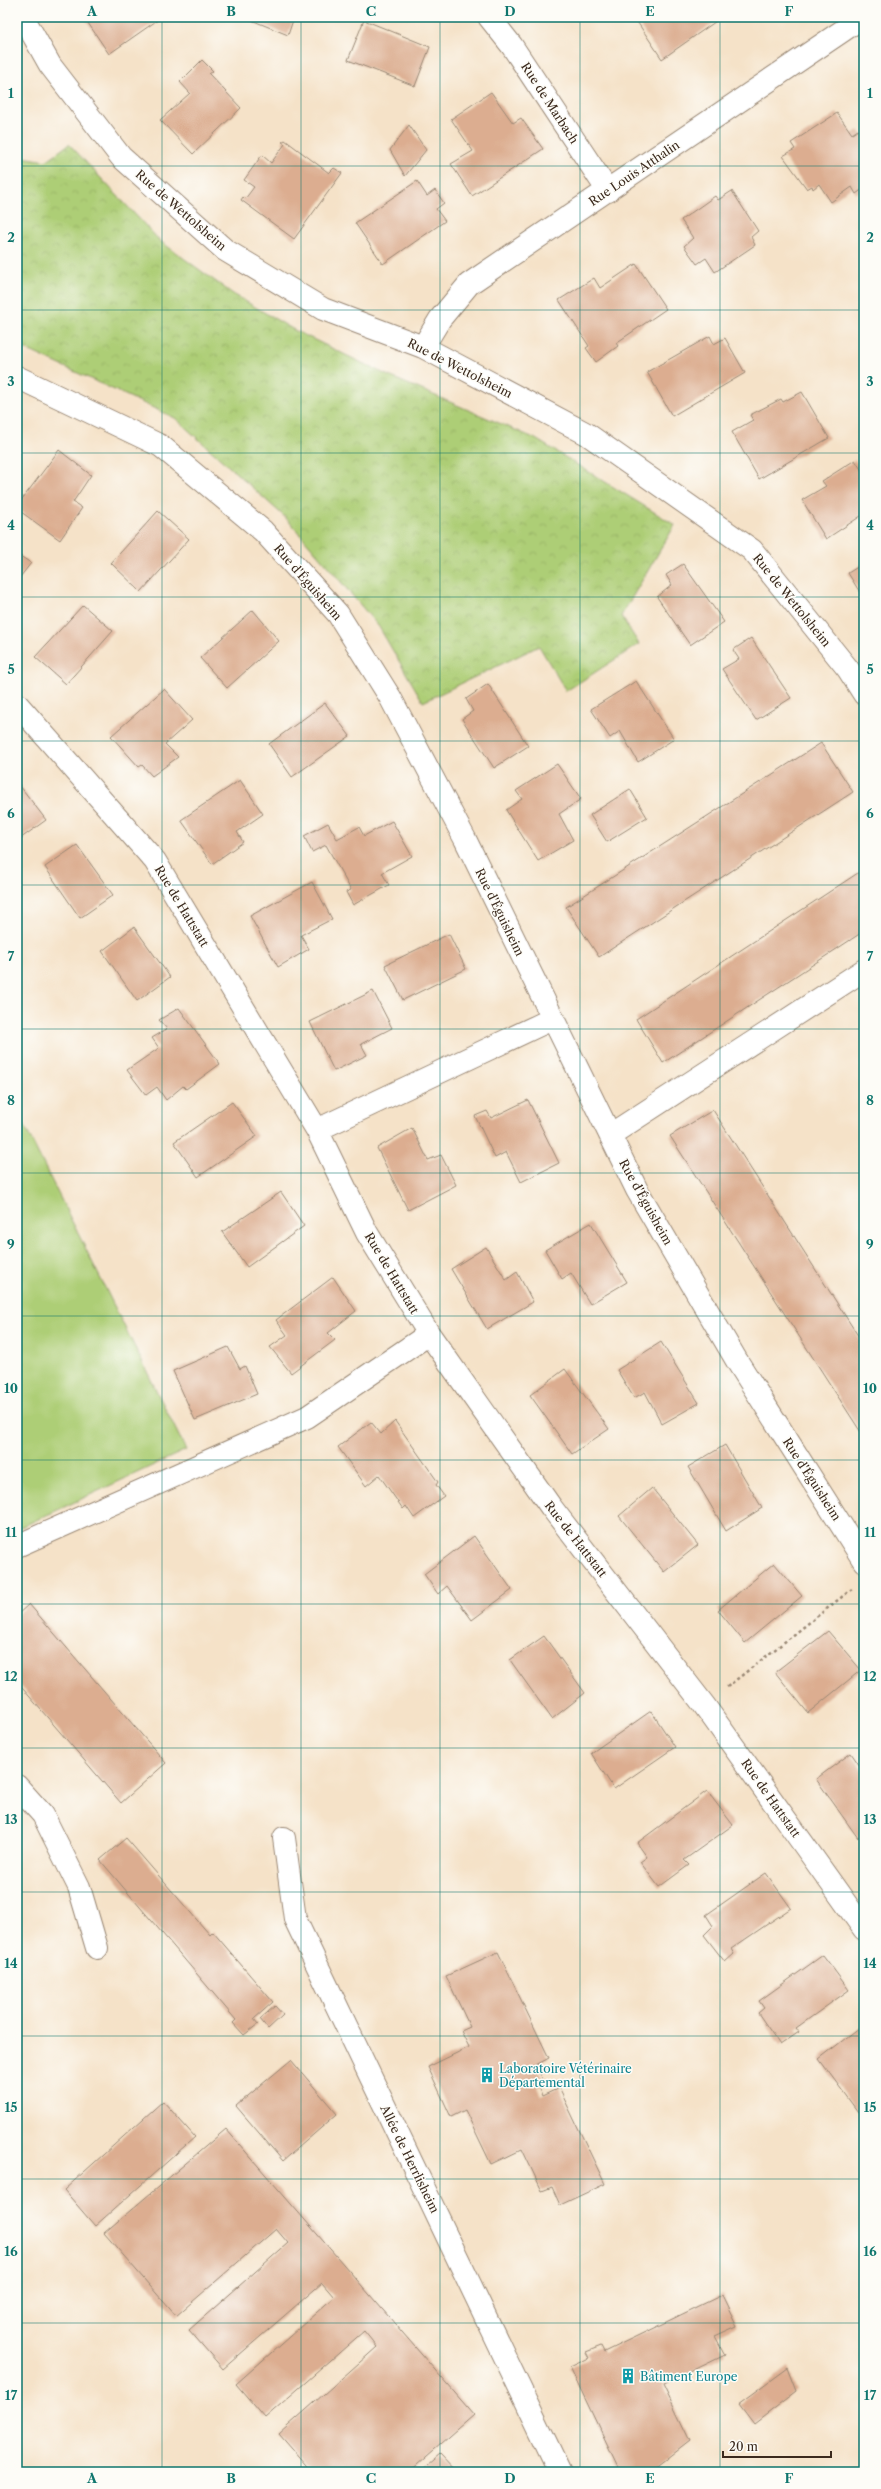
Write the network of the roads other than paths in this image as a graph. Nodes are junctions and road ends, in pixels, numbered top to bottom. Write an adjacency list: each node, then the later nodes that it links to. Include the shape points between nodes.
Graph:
1 (23, 17): 5 (street, Rue de Wettolsheim, via 50,65 121,157 225,250 323,309)
2 (489, 17): 4 (street, Rue de Marbach, via 512,46)
3 (863, 17): 4 (street, Rue Louis Atthalin)
4 (608, 191): 5 (street, Rue Louis Atthalin, via 469,284 440,318)
5 (423, 347): 7 (street, Rue de Wettolsheim, via 587,434 752,550 848,670)
6 (17, 376): 10 (street, Rue d'Éguisheim, via 161,446 263,531 338,614 390,697 465,839)
7 (864, 694)
8 (17, 704): 11 (street, Rue de Hattstatt, via 155,861)
9 (864, 970): 12 (street)
10 (552, 1019): 11 (street); 12 (street, Rue d'Éguisheim)
11 (317, 1130): 13 (street, Rue de Hattstatt, via 367,1233)
12 (610, 1135): 15 (street, Rue d'Éguisheim, via 637,1190 737,1362)
13 (428, 1334): 14 (street, via 307,1416); 18 (street, Rue de Hattstatt, via 551,1507 704,1704)
14 (17, 1546)
15 (864, 1561)
16 (17, 1786): 19 (street, via 44,1815 79,1887)
17 (284, 1838): 20 (street, Allée de Herrlisheim, via 295,1919)
18 (864, 1929)
19 (97, 1948)
20 (560, 2472)

